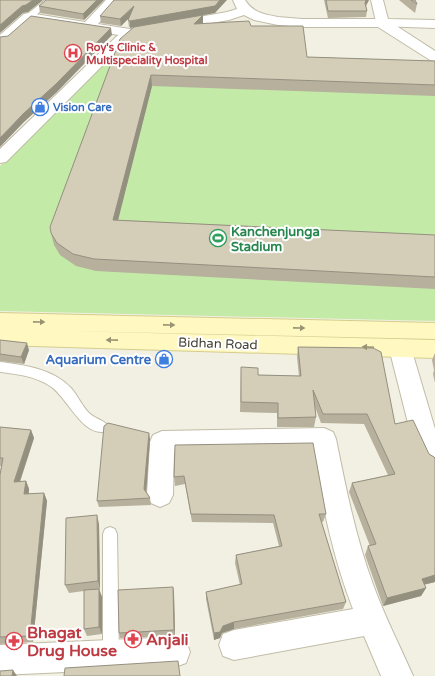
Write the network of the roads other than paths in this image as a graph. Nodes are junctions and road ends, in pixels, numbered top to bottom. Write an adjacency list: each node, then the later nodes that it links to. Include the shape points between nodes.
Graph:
1 (49, 0): 5 (lane)
2 (113, 0): 8 (street)
3 (377, 0): 6 (street)
4 (242, 6): 6 (street, via 259,17 286,22); 9 (street, via 229,16)
5 (29, 18): 8 (street); 10 (street, via 4,39)
6 (382, 23): 7 (street); 11 (street)
7 (435, 24)
8 (88, 26): 9 (street)
9 (131, 33): 12 (street, via 107,53)
10 (0, 39)
11 (435, 57)
12 (0, 158)
13 (0, 321): 15 (main road, Bidhan Road, one-way to 15)
14 (435, 331): 17 (main road, Bidhan Road)
15 (146, 333): 16 (main road, Bidhan Road, one-way to 16); 17 (main road, Bidhan Road)
16 (0, 338)
17 (399, 339): 18 (main road, Bidhan Road); 21 (street, via 420,423)
18 (435, 349)
19 (0, 367): 20 (lane, via 24,371 56,382 86,420)
20 (102, 427)
21 (435, 455)
22 (160, 495): 24 (street, via 162,442 324,439 342,527)
23 (110, 534): 27 (lane)
24 (372, 620): 25 (street); 29 (street)
25 (234, 645)
26 (175, 652): 27 (street)
27 (111, 655): 28 (street)
28 (0, 660)
29 (397, 676)

